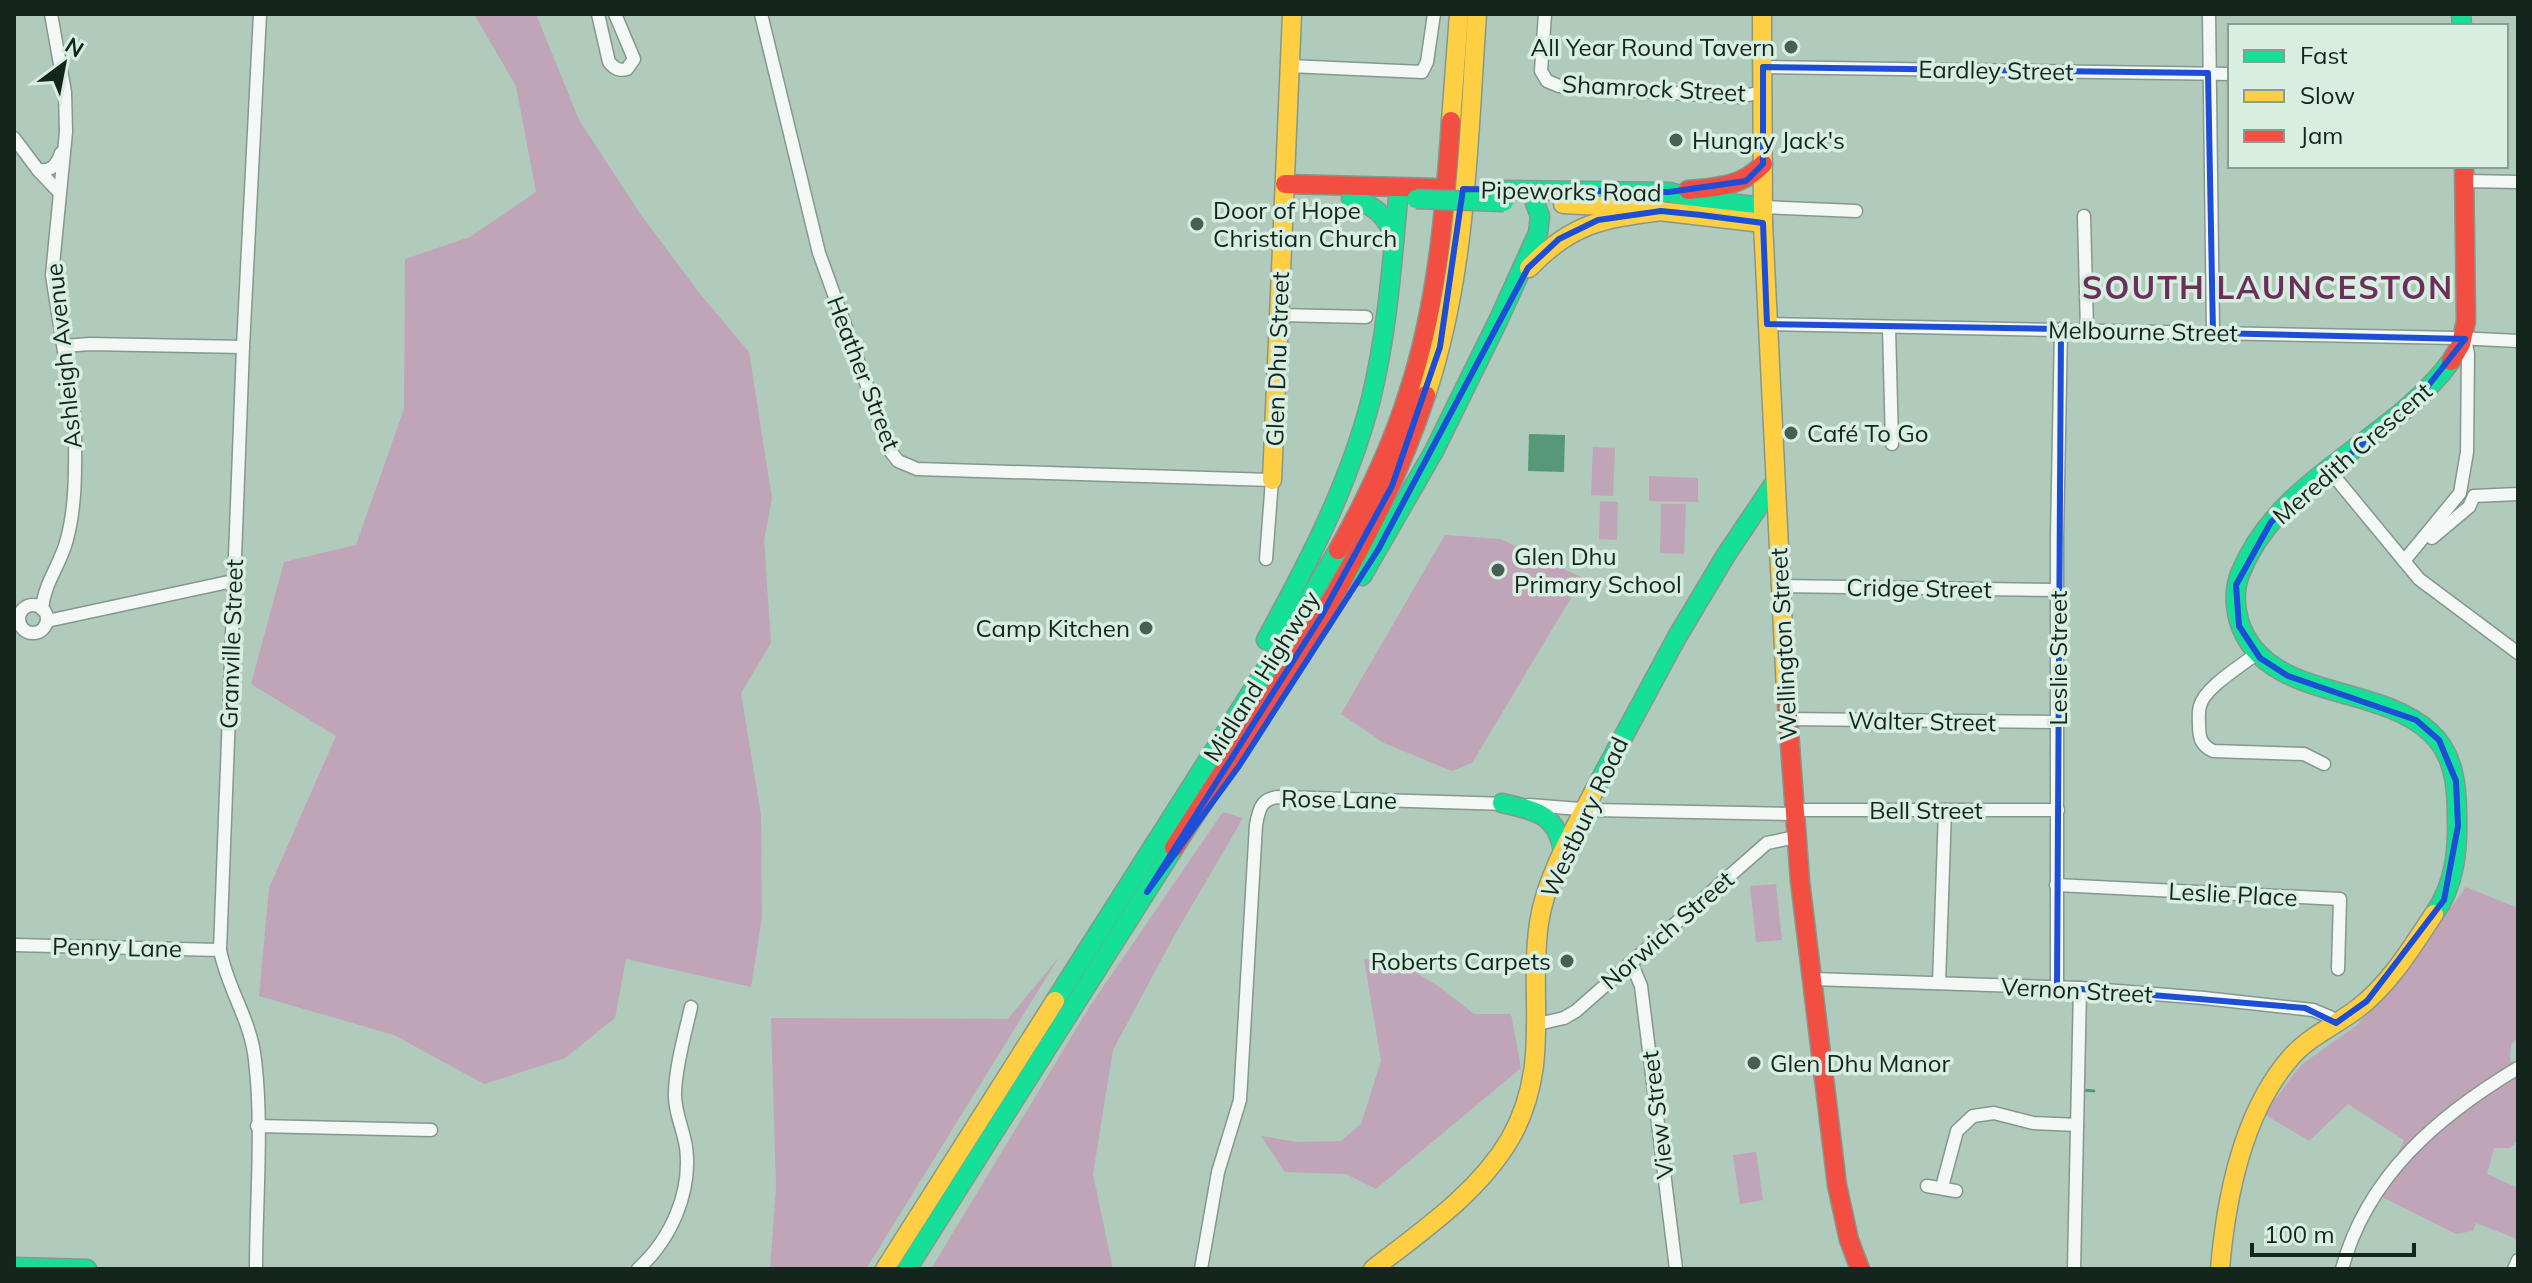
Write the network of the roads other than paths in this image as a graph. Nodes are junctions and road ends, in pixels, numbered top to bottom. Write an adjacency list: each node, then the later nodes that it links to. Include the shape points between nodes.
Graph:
1 (51, 14): 18 (street, Ashleigh Avenue, via 65,92)
2 (260, 14): 46 (street, Granville Street)
3 (598, 14): 4 (street, via 609,62 621,71 634,59)
4 (615, 14)
5 (761, 14): 50 (street, Heather Street, via 819,253 898,461 917,469)
6 (1292, 14): 13 (main road, Glen Dhu Street)
7 (1434, 14): 13 (street, via 1422,72)
8 (1459, 14): 71 (main road, Midland Highway, via 1437,265 1417,361 1395,430 1321,580)
9 (1477, 14): 75 (main road, Midland Highway, via 1454,276 1418,423 1346,573)
10 (1545, 14): 17 (street, Shamrock Street, via 1541,71 1559,86 1739,97)
11 (1762, 14): 14 (main road, Wellington Street)
12 (2209, 14): 15 (street)
13 (1289, 66): 24 (main road, Glen Dhu Street)
14 (1763, 67): 15 (street, Eardley Street); 17 (main road, Wellington Street)
15 (2208, 73): 16 (street, Eardley Street); 42 (street)
16 (2228, 74)
17 (1762, 92): 20 (main road, Wellington Street)
18 (66, 132): 21 (street, via 55,166); 25 (street, Ashleigh Avenue)
19 (14, 138): 21 (street)
20 (1763, 164): 29 (main road, via 1740,183); 32 (main road, Wellington Street)
21 (38, 170): 25 (street)
22 (2464, 174): 23 (street); 43 (main road)
23 (2518, 182)
24 (1285, 190): 26 (main road, Pipeworks Road); 28 (main road, Pipeworks Road); 36 (main road, Glen Dhu Street)
25 (60, 193): 45 (street, Ashleigh Avenue, via 52,275)
26 (1408, 193): 27 (main road, Pipeworks Road, bridge); 27 (main road, Pipeworks Road, via 1437,188); 28 (main road, Pipeworks Road); 34 (main road)
27 (1504, 196): 29 (main road, Pipeworks Road); 30 (main road, Pipeworks Road)
28 (1351, 198): 34 (main road, via 1382,212)
29 (1664, 199): 30 (main road, Pipeworks Road); 32 (main road, Pipeworks Road); 35 (main road, via 1571,231 1539,257)
30 (1535, 203): 35 (main road, via 1540,227)
31 (1856, 211): 32 (street, Pipeworks Road)
32 (1763, 215): 38 (main road, Wellington Street)
33 (2084, 216): 41 (street)
34 (1395, 241): 71 (main road, via 1379,365 1337,502)
35 (1507, 300): 75 (main road, via 1444,431 1378,550 1239,766)
36 (1279, 315): 37 (street); 50 (main road, Glen Dhu Street)
37 (1366, 317)
38 (1767, 324): 39 (street, Melbourne Street); 51 (main road, Wellington Street)
39 (1889, 327): 40 (street, Melbourne Street); 47 (street)
40 (2061, 329): 41 (street, Melbourne Street); 58 (street, Leslie Street)
41 (2087, 330): 42 (street, Melbourne Street)
42 (2213, 333): 43 (street, Melbourne Street)
43 (2465, 339): 44 (street, Melbourne Street); 48 (street); 49 (main road, Meredith Crescent, via 2424,391)
44 (2518, 341)
45 (64, 346): 46 (street); 59 (street, Ashleigh Avenue, via 75,421 71,521 61,560 46,586)
46 (243, 347): 56 (street, Granville Street)
47 (1892, 444)
48 (2467, 452): 52 (street); 55 (street, via 2460,493)
49 (2329, 470): 55 (street); 62 (main road, Meredith Crescent, via 2271,522 2243,565 2235,606 2239,626)
50 (1272, 480): 54 (street, Glen Dhu Street)
51 (1773, 485): 57 (main road, Wellington Street); 67 (main road, Westbury Road, via 1677,636)
52 (2474, 496): 53 (street); 55 (street, via 2469,507)
53 (2518, 497)
54 (1266, 559)
55 (2404, 561): 61 (street, via 2419,579)
56 (233, 581): 59 (street); 77 (street, Granville Street)
57 (1780, 586): 58 (street, Cridge Street); 63 (main road, Wellington Street)
58 (2058, 590): 64 (street, Leslie Street)
59 (44, 615): 60 (street, via 43,629 35,633); 60 (street, via 33,605 25,608)
60 (17, 626)
61 (2518, 653)
62 (2256, 654): 65 (street, via 2202,700 2199,734 2204,746 2213,751 2304,754); 85 (main road, Meredith Crescent, via 2288,676 2416,720 2439,740 2456,781 2458,826 2444,900 2367,1001)
63 (1787, 719): 64 (street, Walter Street); 70 (main road, Wellington Street)
64 (2058, 722): 69 (street, Leslie Street)
65 (2324, 764)
66 (1502, 803): 67 (street, Rose Lane); 73 (main road, via 1550,819 1561,834); 101 (street, Rose Lane, via 1274,797 1261,804 1240,1100 1218,1172)
67 (1585, 809): 70 (street, Rose Lane); 73 (main road, Westbury Road)
68 (1945, 810): 69 (street, Bell Street); 70 (street, Bell Street); 81 (street)
69 (2058, 810): 74 (street, Leslie Street)
70 (1794, 812): 72 (main road, Wellington Street)
71 (1159, 835): 99 (main road, Midland Highway)
72 (1796, 837): 78 (street, Norwich Street, via 1767,843); 80 (main road, Wellington Street)
73 (1563, 853): 86 (main road, Westbury Road, via 1536,935)
74 (2056, 885): 79 (street, Leslie Place, via 2340,899); 82 (street, Leslie Street)
75 (1147, 892): 100 (main road, Midland Highway)
76 (14, 945): 77 (street, Penny Lane)
77 (220, 950): 89 (street, Granville Street, via 255,1059)
78 (1631, 962): 86 (street, Norwich Street, via 1567,1017); 103 (street, View Street, via 1641,986)
79 (2338, 969)
80 (1813, 979): 81 (street, Vernon Street); 104 (main road, Wellington Street, via 1837,1185)
81 (1939, 983): 82 (street, Vernon Street)
82 (2057, 987): 83 (street, Vernon Street)
83 (2080, 988): 85 (street, Vernon Street, via 2305,1008); 88 (street)
84 (691, 1007): 98 (street, via 675,1091 686,1151 683,1188 663,1242)
85 (2336, 1023): 106 (main road, Meredith Crescent, via 2290,1058 2255,1121 2233,1187)
86 (1538, 1024): 102 (main road, Westbury Road, via 1533,1086 1505,1148 1462,1195)
87 (2518, 1068): 107 (street, via 2450,1115 2380,1184 2360,1217)
88 (2077, 1125): 92 (street, via 2033,1123 1994,1113 1973,1116 1957,1131); 105 (street)
89 (257, 1126): 90 (street); 97 (street, Granville Street)
90 (431, 1130)
91 (1927, 1186): 92 (street)
92 (1942, 1187): 93 (street)
93 (1956, 1191)
94 (2518, 1260): 108 (street)
95 (21, 1268): 96 (main road)
96 (87, 1269)
97 (256, 1269)
98 (638, 1269)
99 (885, 1269)
100 (907, 1269)
101 (1201, 1269)
102 (1373, 1269)
103 (1676, 1269)
104 (1860, 1269)
105 (2074, 1269)
106 (2220, 1269)
107 (2342, 1269)
108 (2514, 1269)

